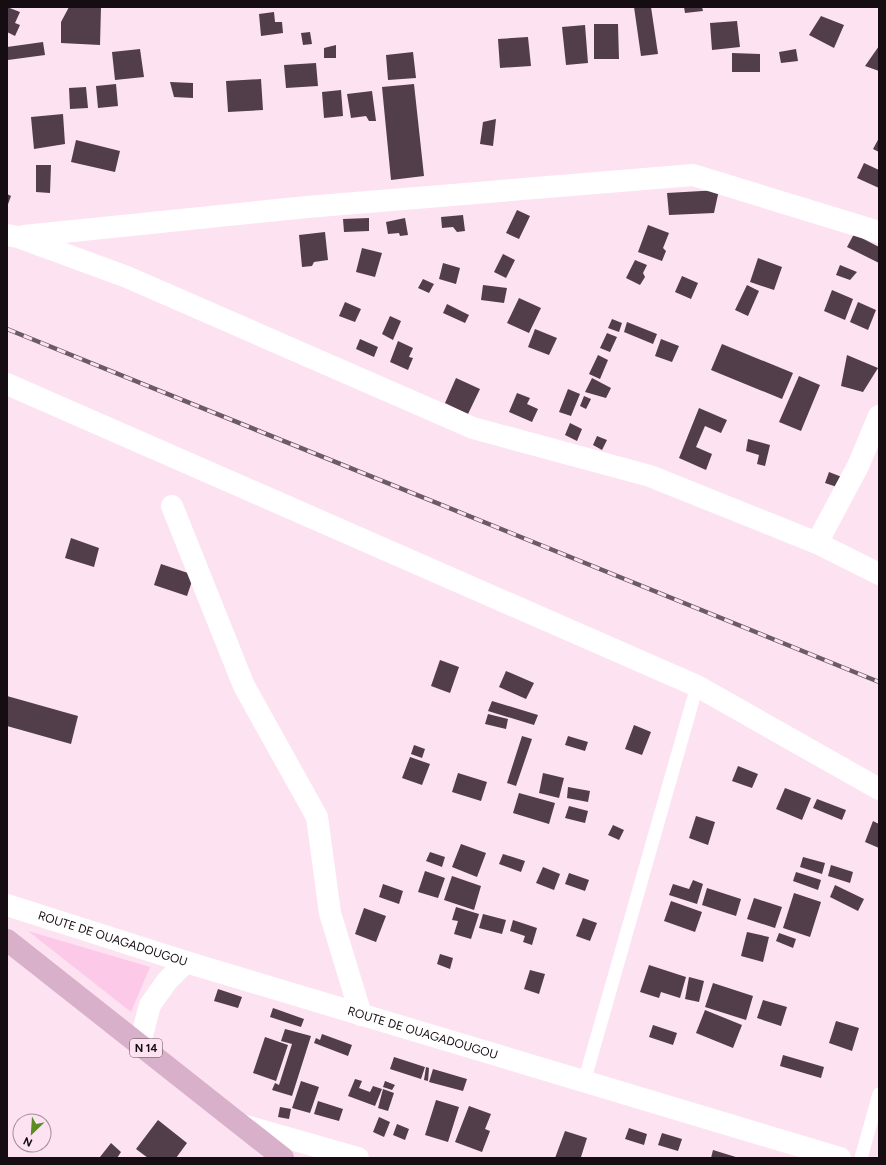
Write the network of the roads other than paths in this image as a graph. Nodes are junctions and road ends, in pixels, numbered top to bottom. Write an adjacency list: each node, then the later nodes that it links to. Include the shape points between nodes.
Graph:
1 (879, 232): 2 (street, via 694,175 307,207)
2 (13, 236): 6 (street, via 127,277 473,428 650,476)
3 (7, 384): 8 (street)
4 (879, 416): 6 (street, via 858,466)
5 (172, 506): 13 (street, via 244,686 317,817 330,913)
6 (817, 543): 7 (street)
7 (879, 574)
8 (698, 686): 9 (street); 15 (lane)
9 (879, 789)
10 (7, 905): 12 (street, ROUTE DE OUAGADOUGOU)
11 (7, 940): 14 (main road, N 14)
12 (186, 962): 13 (street, ROUTE DE OUAGADOUGOU); 14 (street, via 167,981 150,1005)
13 (362, 1015): 15 (street, ROUTE DE OUAGADOUGOU)
14 (140, 1043): 17 (main road, N 14)
15 (584, 1082): 20 (street, ROUTE DE OUAGADOUGOU)
16 (879, 1094): 21 (lane)
17 (242, 1125): 18 (main road, N 14); 19 (street)
18 (283, 1158)
19 (358, 1158)
20 (840, 1158)
21 (861, 1158)

